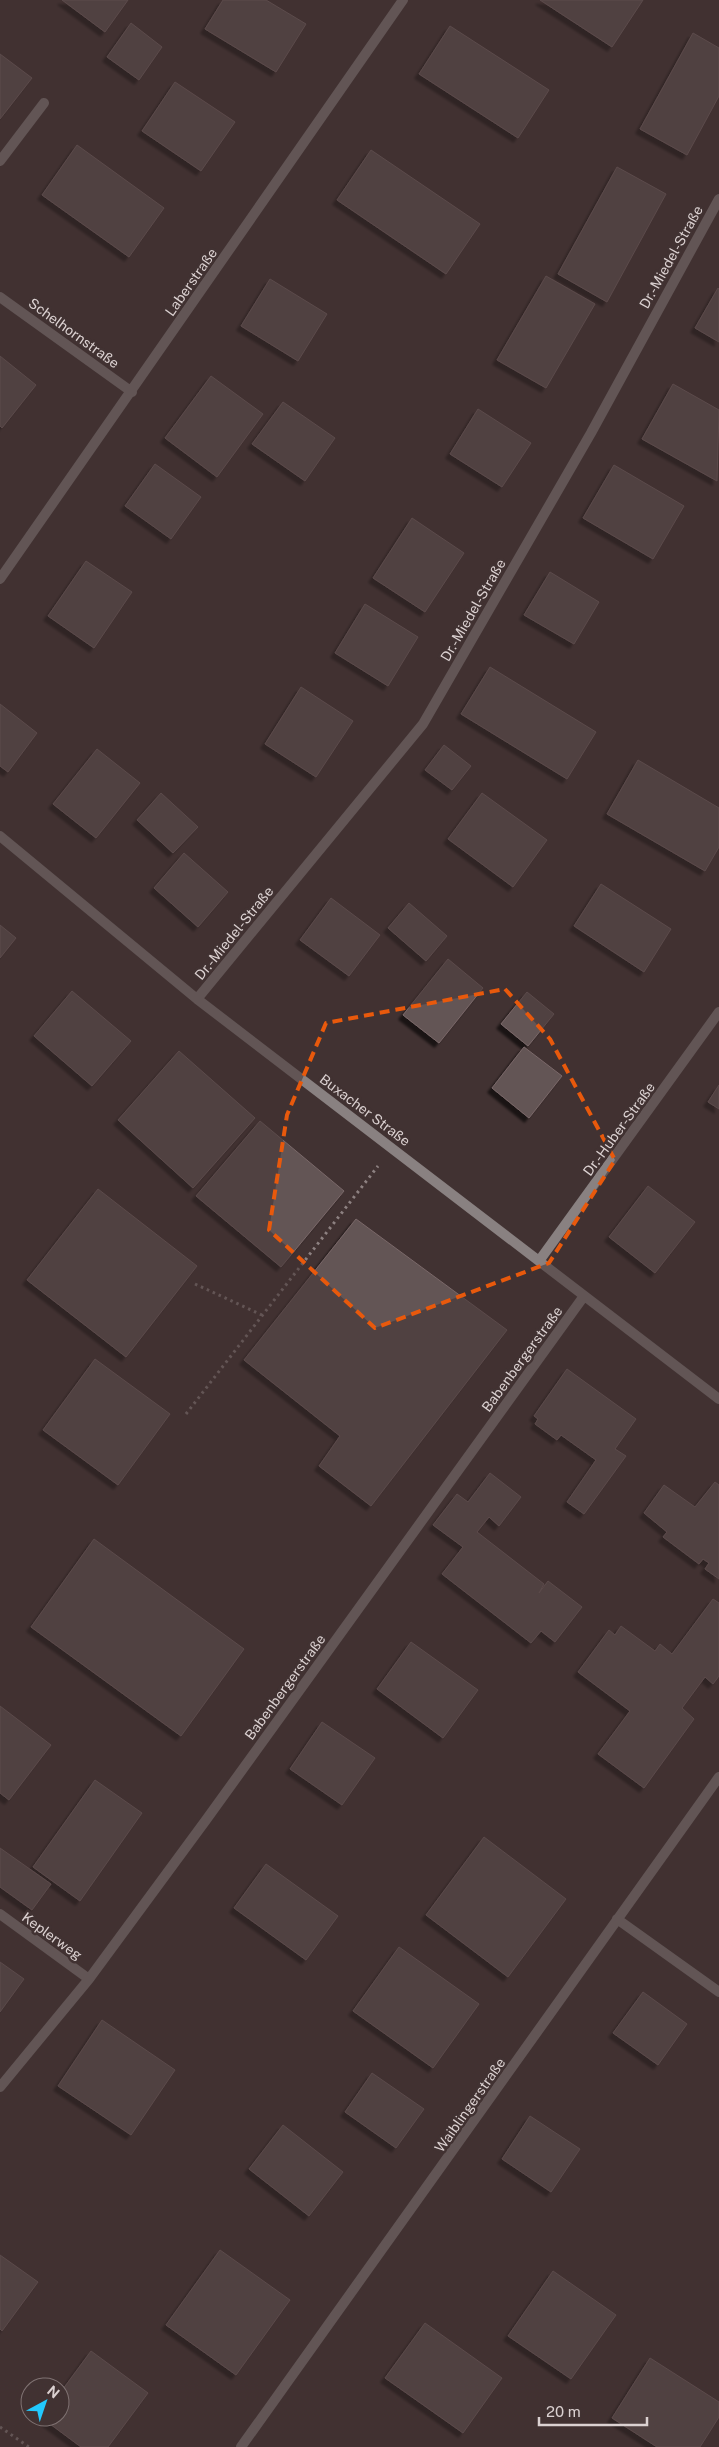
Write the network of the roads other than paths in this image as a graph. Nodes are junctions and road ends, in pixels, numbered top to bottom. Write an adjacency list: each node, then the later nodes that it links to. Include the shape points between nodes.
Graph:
1 (403, 0): 6 (street, Laberstraße)
2 (44, 103): 3 (street)
3 (0, 161)
4 (719, 199): 9 (street, Dr.-Miedel-Straße, via 592,433 423,724)
5 (0, 297): 6 (street, Schelhornstraße)
6 (132, 392): 7 (street, Laberstraße)
7 (0, 580)
8 (0, 836): 9 (street, Buxacher Straße)
9 (197, 999): 11 (street, Buxacher Straße)
10 (719, 1012): 11 (street, Dr.-Huber-Straße)
11 (539, 1261): 12 (street, Buxacher Straße)
12 (584, 1296): 13 (street, Buxacher Straße); 17 (street, Babenbergerstraße)
13 (719, 1399)
14 (719, 1777): 16 (street, Waiblingerstraße)
15 (0, 1914): 17 (street, Keplerweg)
16 (618, 1919): 18 (street); 20 (street, Waiblingerstraße)
17 (89, 1979): 19 (street, Babenbergerstraße)
18 (719, 1992)
19 (0, 2087)
20 (241, 2447)

